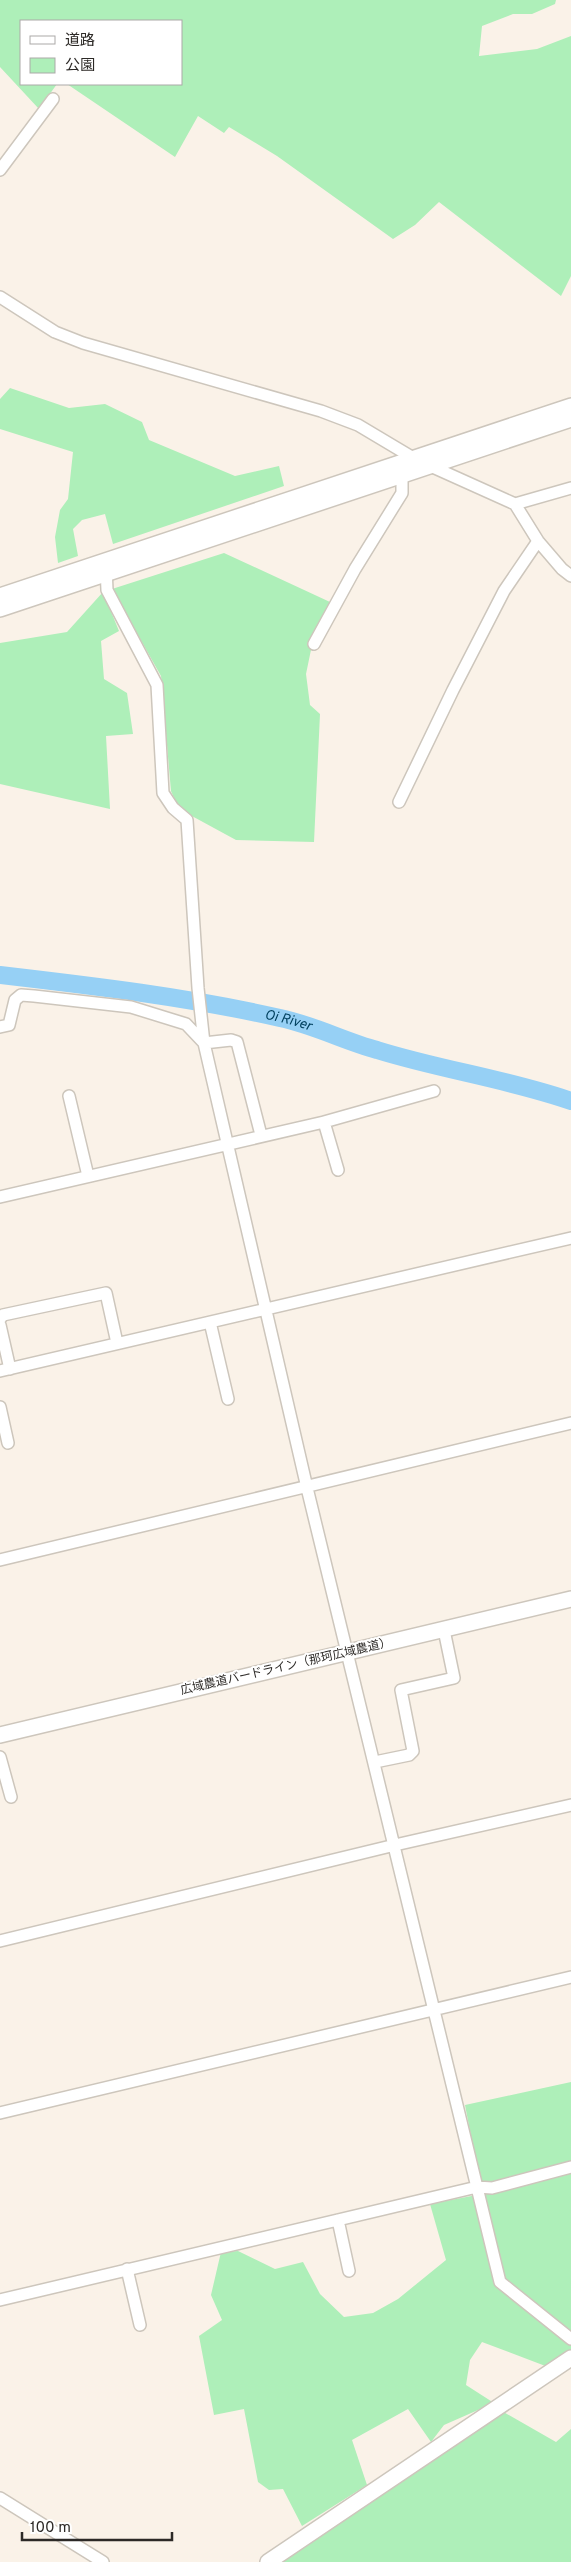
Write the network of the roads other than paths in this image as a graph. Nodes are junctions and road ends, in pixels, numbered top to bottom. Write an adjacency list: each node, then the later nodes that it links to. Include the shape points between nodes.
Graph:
1 (53, 100): 2 (street)
2 (0, 170)
3 (0, 297): 6 (street, via 55,332 83,343 321,411 358,425)
4 (571, 406): 6 (street)
5 (571, 419): 7 (street)
6 (415, 459): 7 (street); 12 (street)
7 (432, 466): 8 (street); 10 (street)
8 (402, 476): 12 (street); 16 (street, via 402,493)
9 (571, 488): 10 (street)
10 (515, 504): 11 (street)
11 (538, 541): 13 (street); 17 (street, via 504,591)
12 (106, 567): 14 (street); 15 (street); 19 (street, via 106,590 157,685 164,793 172,808 187,820)
13 (571, 576)
14 (0, 596)
15 (0, 609)
16 (314, 644)
17 (399, 802)
18 (0, 1027): 19 (street, via 9,1025 15,1000 21,995 34,996 131,1007 186,1024)
19 (204, 1043): 23 (street, via 238,1042); 24 (street)
20 (434, 1091): 22 (street)
21 (69, 1096): 26 (street)
22 (324, 1122): 23 (street); 25 (street)
23 (261, 1135): 24 (street)
24 (227, 1144): 26 (street); 29 (street)
25 (338, 1170)
26 (88, 1176): 27 (street)
27 (0, 1197)
28 (571, 1238): 29 (street)
29 (265, 1309): 31 (street); 39 (street)
30 (0, 1319): 33 (street, via 3,1315 106,1293)
31 (210, 1322): 33 (street); 35 (street)
32 (0, 1325): 34 (street)
33 (117, 1343): 34 (street)
34 (5, 1370)
35 (228, 1400)
36 (0, 1407): 38 (street)
37 (571, 1423): 39 (street)
38 (8, 1443)
39 (308, 1488): 40 (street); 43 (street)
40 (0, 1560)
41 (571, 1599): 42 (street, 広域農道バードライン（那珂広域農道）)
42 (444, 1630): 43 (street, 広域農道バードライン（那珂広域農道）); 46 (street, via 454,1678 401,1690 413,1751 409,1755)
43 (348, 1652): 44 (street, 広域農道バードライン（那珂広域農道）); 46 (street)
44 (0, 1735)
45 (0, 1757): 47 (street)
46 (375, 1762): 49 (street)
47 (11, 1797)
48 (571, 1805): 49 (street)
49 (395, 1845): 50 (street); 52 (street)
50 (0, 1941)
51 (571, 1977): 52 (street)
52 (434, 2009): 53 (street); 55 (street)
53 (0, 2113)
54 (571, 2167): 55 (street, via 492,2188)
55 (478, 2187): 56 (street); 61 (street, via 500,2282)
56 (338, 2220): 57 (street); 58 (street)
57 (127, 2269): 59 (street); 60 (street)
58 (348, 2271)
59 (0, 2300)
60 (140, 2325)
61 (571, 2339)
62 (571, 2358): 65 (street)
63 (1, 2502): 64 (street)
64 (103, 2562)
65 (268, 2562)

